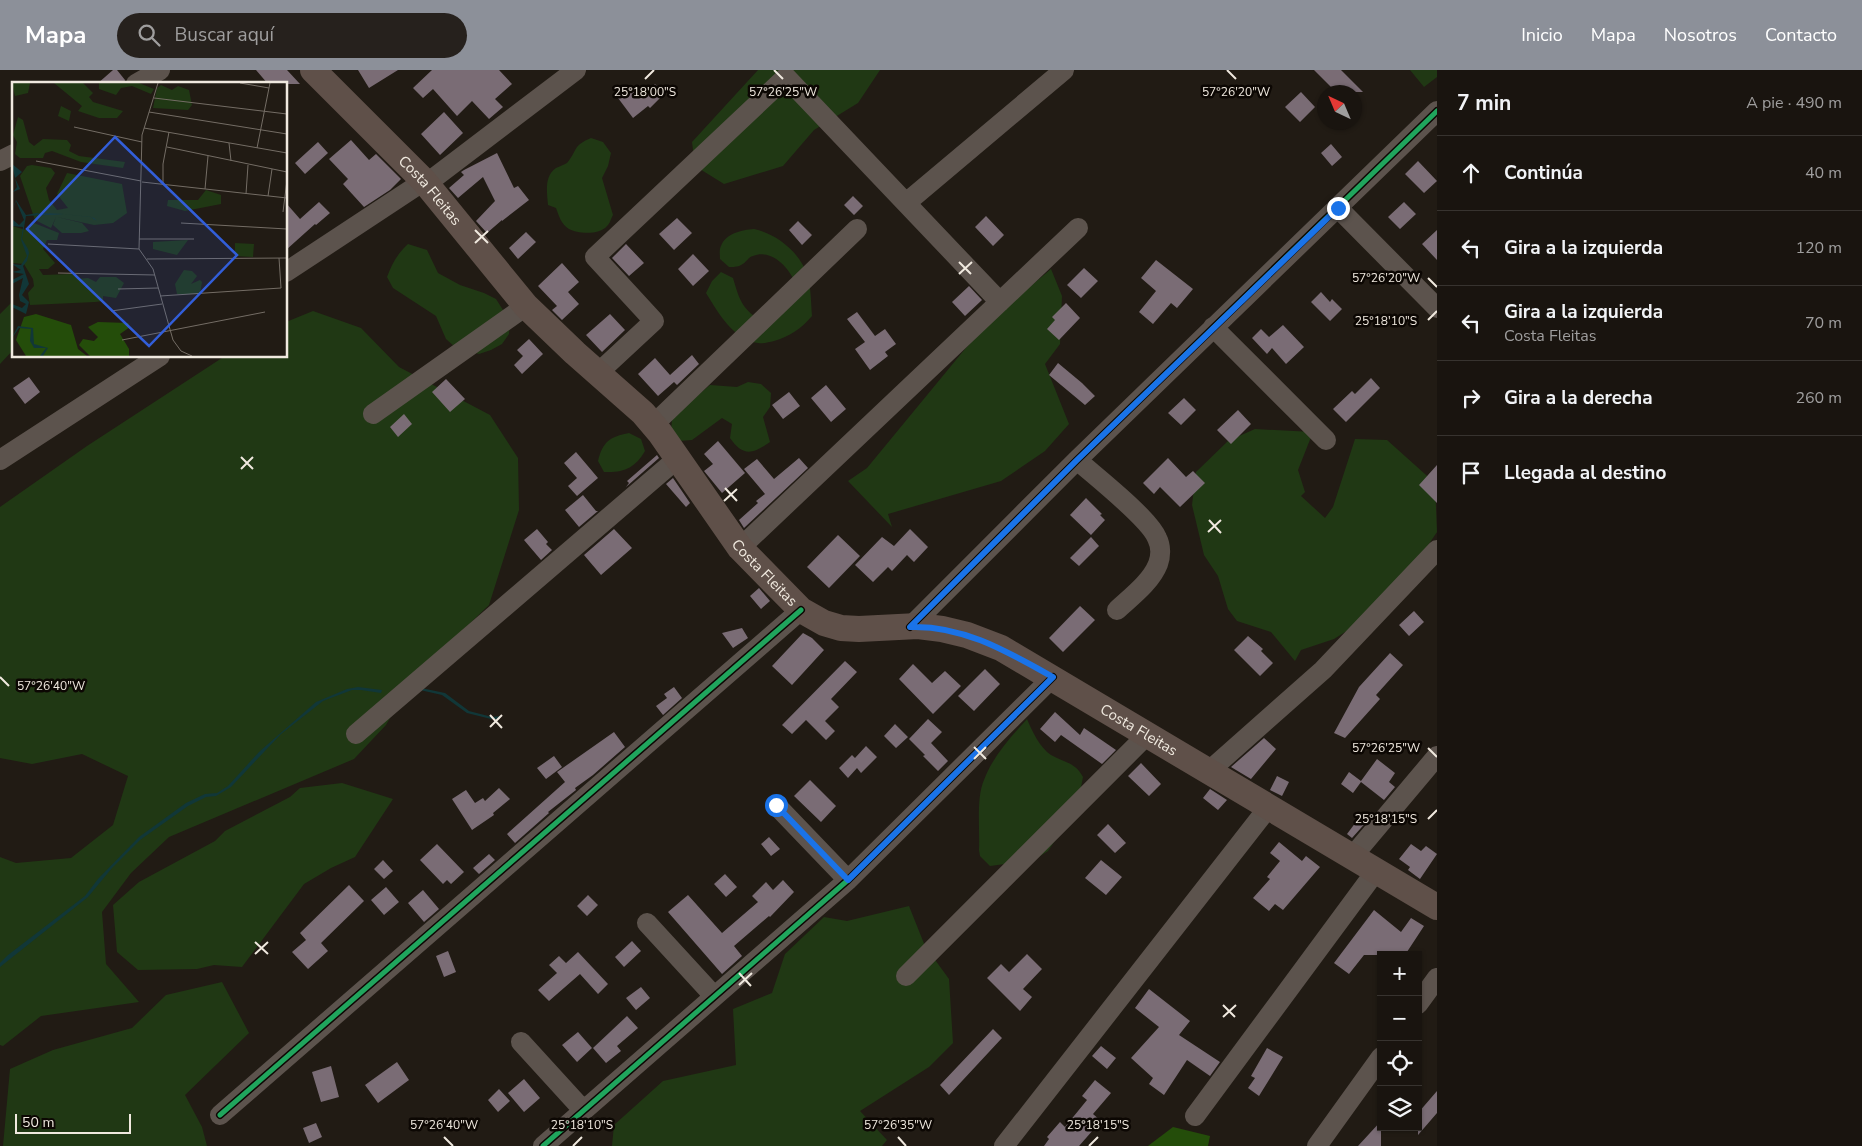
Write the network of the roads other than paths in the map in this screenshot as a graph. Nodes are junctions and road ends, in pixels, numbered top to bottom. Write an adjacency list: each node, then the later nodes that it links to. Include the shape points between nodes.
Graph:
1 (160, 70): 5 (street)
2 (314, 70): 9 (main road, Costa Fleitas)
3 (1064, 70): 10 (street)
4 (567, 73): 9 (street)
5 (139, 82)
6 (1437, 111): 11 (street)
7 (12, 155): 8 (street)
8 (0, 161)
9 (425, 182): 14 (street); 16 (main road, Costa Fleitas)
10 (906, 202): 15 (street); 20 (street, via 786,78 594,257 654,321)
11 (1338, 208): 17 (street); 18 (street)
12 (1078, 228): 15 (street)
13 (857, 229): 22 (street)
14 (288, 271)
15 (1000, 302): 27 (street)
16 (526, 306): 20 (main road, Costa Fleitas); 21 (street)
17 (1437, 308)
18 (1213, 327): 23 (street); 26 (street)
19 (154, 358): 25 (street)
20 (598, 373): 22 (main road, Costa Fleitas)
21 (373, 414)
22 (654, 425): 24 (main road, Costa Fleitas)
23 (1326, 440)
24 (678, 458): 27 (main road, Costa Fleitas); 33 (street)
25 (0, 460)
26 (1077, 460): 30 (street, via 1136,513 1157,538 1160,553 1152,576); 31 (street)
27 (740, 548): 29 (main road, Costa Fleitas)
28 (1437, 550): 36 (street, via 1323,670)
29 (801, 610): 31 (main road, Costa Fleitas, via 841,628); 51 (street)
30 (1117, 610)
31 (910, 627): 32 (main road, Costa Fleitas, via 967,635 1001,648)
32 (1053, 677): 34 (main road, Costa Fleitas); 41 (street)
33 (356, 734)
34 (1147, 735): 36 (main road, Costa Fleitas); 44 (street)
35 (1437, 756): 39 (street)
36 (1209, 771): 38 (main road, Costa Fleitas)
37 (776, 805): 41 (street)
38 (1268, 808): 39 (main road, Costa Fleitas); 54 (street)
39 (1352, 857): 40 (main road, Costa Fleitas)
40 (1376, 871): 42 (main road, Costa Fleitas); 52 (street)
41 (848, 880): 46 (street)
42 (1437, 907)
43 (648, 923): 46 (street)
44 (906, 976)
45 (1437, 978): 47 (street)
46 (714, 996): 50 (street)
47 (1422, 999)
48 (521, 1042): 50 (street)
49 (1377, 1063): 55 (street)
50 (583, 1110): 53 (street)
51 (220, 1115)
52 (1195, 1116)
53 (543, 1146)
54 (1004, 1146)
55 (1317, 1146)

